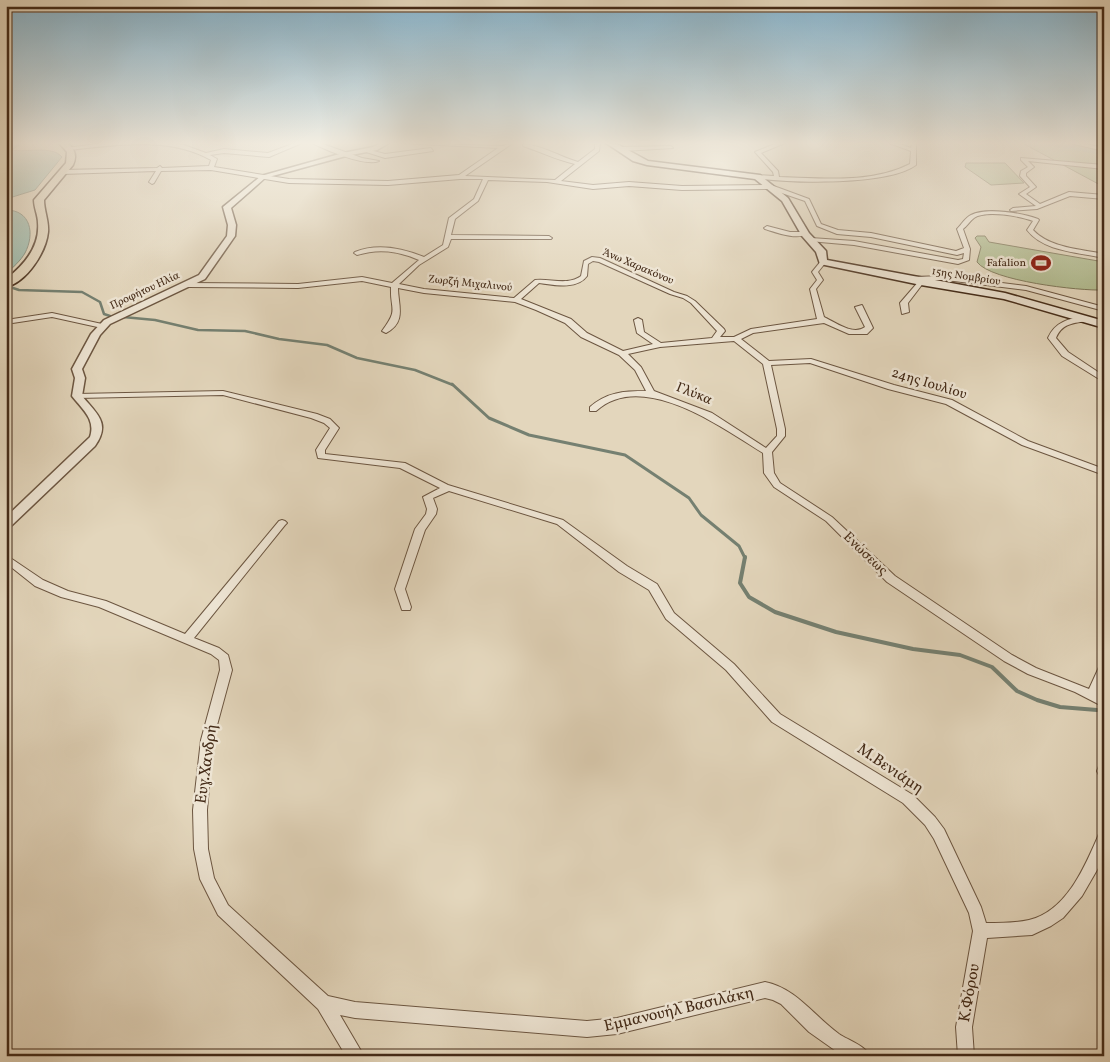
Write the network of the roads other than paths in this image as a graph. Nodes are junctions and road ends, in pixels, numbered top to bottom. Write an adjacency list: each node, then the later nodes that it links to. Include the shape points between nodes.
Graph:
1 (41, 193): 21 (main road, via 34,200 38,227 34,247 27,261)
2 (46, 193): 23 (main road, via 39,201 43,233 34,257)
3 (245, 193): 25 (street, Προφήτου Ηλία, via 227,207 232,236 202,277)
4 (479, 193): 12 (street, via 476,200 452,218)
5 (777, 193): 13 (main road)
6 (787, 193): 15 (street, via 808,200 818,223 824,228 947,251)
7 (1024, 193): 9 (street, via 1022,194)
8 (1104, 198): 9 (street, via 1069,194)
9 (1040, 206): 10 (street)
10 (994, 214): 15 (street, via 972,216 961,228); 17 (street, via 1034,219 1037,222 1030,230 1041,240)
11 (767, 228): 13 (street)
12 (449, 237): 14 (street); 18 (street, via 444,248)
13 (808, 237): 15 (street, via 958,262 966,260); 19 (main road, via 821,251)
14 (549, 238)
15 (967, 250)
16 (357, 253): 18 (street, via 370,248 405,253)
17 (1104, 256)
18 (425, 260): 24 (street)
19 (823, 262): 20 (main road, 15ης Νομβρίου); 30 (street, via 815,272 820,280 813,291)
20 (907, 279): 22 (main road, 15ης Νομβρίου); 28 (street, via 946,278 1026,288)
21 (6, 280)
22 (921, 282): 29 (street, via 904,303); 31 (main road, 15ης Νομβρίου, via 1005,296)
23 (6, 284)
24 (395, 284): 25 (street, Ζωρζή Μιχαλινού, via 356,279 298,286); 26 (street, Ζωρζή Μιχαλινού, via 428,292); 36 (street, via 398,316)
25 (188, 285): 35 (street, Προφήτου Ηλία)
26 (516, 300): 37 (street, Άνω Χαρακόνου, via 537,281 580,280 585,275 586,262 600,260 693,302 721,331); 40 (street, Ζωρζή Μιχαλινού, via 568,322 584,336)
27 (859, 307): 30 (street, via 868,324 867,331 860,334)
28 (1104, 310)
29 (905, 312)
30 (822, 319): 38 (street, via 816,323 751,331)
31 (1084, 319): 34 (main road, 15ης Νομβρίου); 42 (street, via 1065,322 1055,330 1052,338 1065,354)
32 (638, 320): 39 (street, via 641,333)
33 (6, 322): 35 (street, via 52,315)
34 (1104, 325)
35 (102, 326): 44 (street, Προφήτου Ηλία, via 78,366)
36 (386, 331)
37 (715, 339): 38 (street); 39 (street)
38 (736, 340): 41 (street)
39 (660, 345): 40 (street)
40 (622, 353): 43 (street, via 638,369)
41 (767, 363): 46 (street, via 782,436); 47 (street, 24ης Ιουλίου, via 811,361 949,402 1025,443)
42 (1104, 380)
43 (652, 394): 45 (street, via 610,396); 46 (street, Γλύκα, via 709,414)
44 (77, 396): 48 (street, Μ.Βενιάμη, via 228,394 331,423 334,431 319,454 324,457 402,465); 50 (street, via 97,421 99,432 96,438)
45 (593, 409)
46 (766, 452): 55 (street, Ενώσεως, via 769,473 777,485 829,519 891,579 1008,658)
47 (1104, 472)
48 (449, 488): 52 (street, via 428,497 432,514 420,529 400,589); 58 (street, Μ.Βενιάμη, via 552,518 623,569 647,582 658,591 670,616 730,667 776,718 908,799 939,834 976,912)
49 (282, 523): 53 (street)
50 (6, 524)
51 (6, 558): 53 (street, Ευγ.Χανδρή, via 39,583 102,604)
52 (406, 607)
53 (187, 639): 59 (street, Ευγ.Χανδρή, via 215,651 226,663 207,740 200,810 201,849 209,885 224,910)
54 (1104, 668): 55 (street)
55 (1092, 695): 56 (street, Ενώσεως)
56 (1104, 702)
57 (1104, 839): 58 (street, via 1082,884 1053,918 1032,927)
58 (981, 931): 62 (street, Κ.Φόρου, via 964,1027)
59 (324, 1003): 60 (street, Ευγ.Χανδρή); 61 (street, Εμμανουήλ Βασιλάκη, via 355,1010 587,1029 617,1026 765,990 786,998 831,1038)
60 (356, 1056)
61 (862, 1056)
62 (966, 1056)

